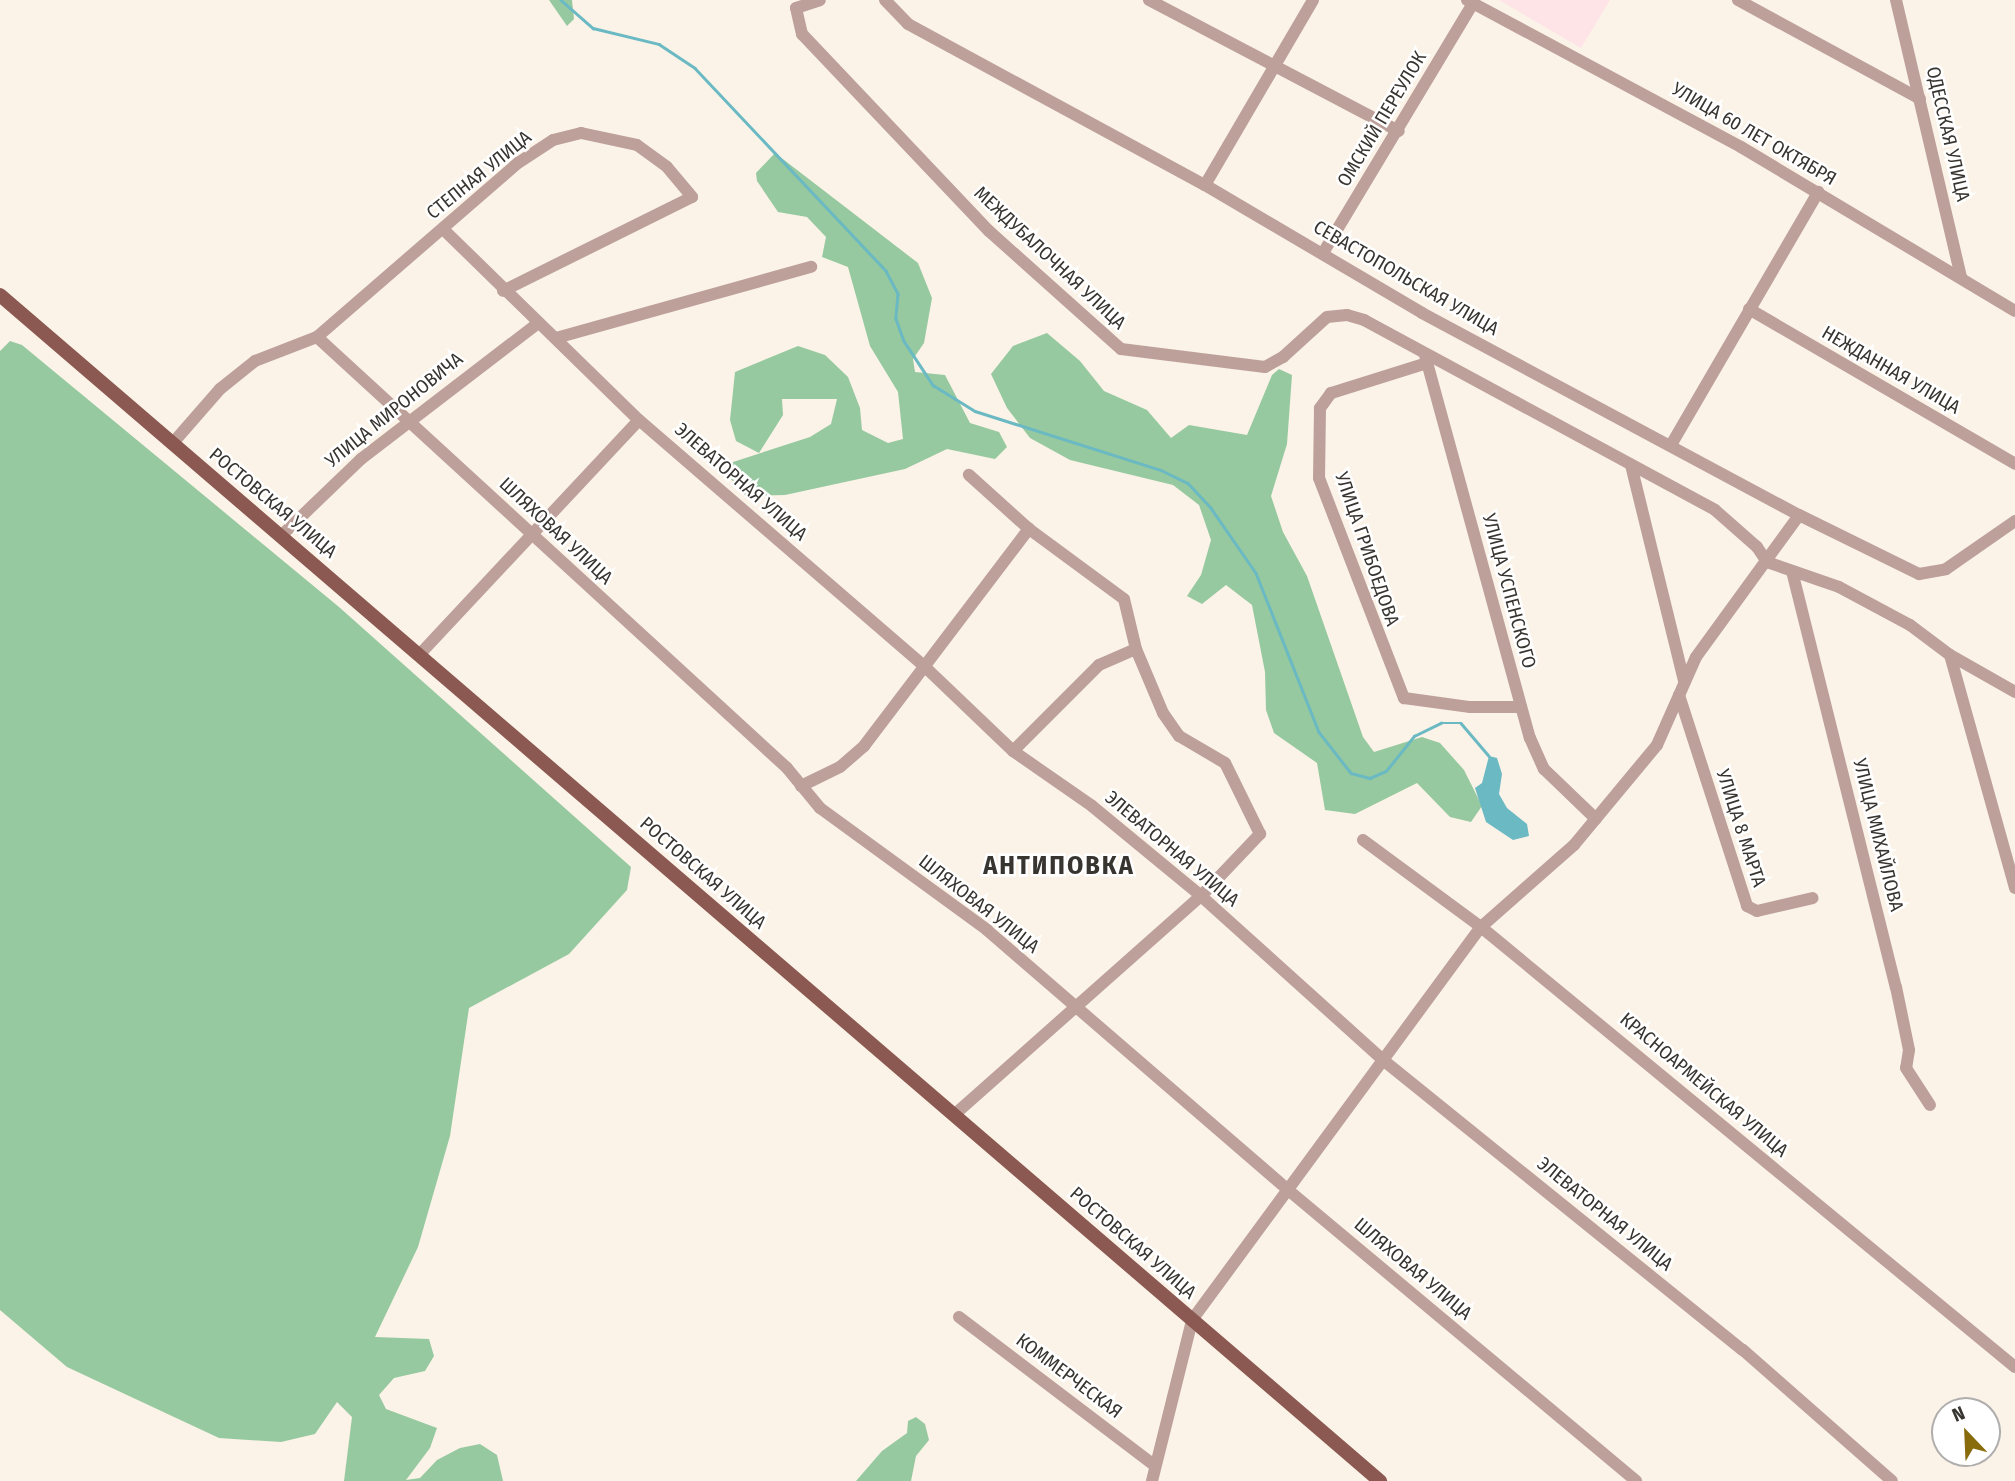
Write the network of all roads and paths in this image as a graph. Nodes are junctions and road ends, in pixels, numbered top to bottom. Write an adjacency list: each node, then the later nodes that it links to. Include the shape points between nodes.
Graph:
1 (820, 0): 8 (street)
2 (886, 0): 12 (street, СЕВАСТОПОЛЬСКАЯ УЛИЦА, via 908,23)
3 (1149, 0): 9 (street)
4 (1313, 0): 9 (street)
5 (1738, 0): 10 (street)
6 (1896, 0): 10 (street, ОДЕССКАЯ УЛИЦА)
7 (1470, 1): 11 (street, ОМСКИЙ ПЕРЕУЛОК); 13 (street, УЛИЦА 60 ЛЕТ ОКТЯБРЯ)
8 (792, 4): 25 (street, МЕЖДУБАЛОЧНАЯ УЛИЦА, via 802,34 970,211 1121,349 1265,367 1283,357 1316,323 1336,314 1364,320)
9 (1273, 68): 11 (street); 12 (street)
10 (1920, 99): 17 (street, ОДЕССКАЯ УЛИЦА)
11 (1399, 131): 15 (street, ОМСКИЙ ПЕРЕУЛОК)
12 (1205, 185): 15 (street, СЕВАСТОПОЛЬСКАЯ УЛИЦА)
13 (1818, 192): 17 (street, УЛИЦА 60 ЛЕТ ОКТЯБРЯ); 20 (street)
14 (443, 229): 18 (street, ЭЛЕВАТОРНАЯ УЛИЦА); 18 (street, СТЕПНАЯ УЛИЦА, via 518,163 568,133 618,137 637,145 667,167 692,197); 23 (street, СТЕПНАЯ УЛИЦА)
15 (1323, 254): 29 (street, СЕВАСТОПОЛЬСКАЯ УЛИЦА, via 1422,313)
16 (811, 267): 24 (street)
17 (1961, 278): 21 (street, УЛИЦА 60 ЛЕТ ОКТЯБРЯ)
18 (503, 291): 22 (street, ЭЛЕВАТОРНАЯ УЛИЦА)
19 (0, 296): 28 (main road, РОСТОВСКАЯ УЛИЦА)
20 (1749, 309): 29 (street); 30 (street, НЕЖДАННАЯ УЛИЦА)
21 (2015, 311)
22 (538, 323): 24 (street, ЭЛЕВАТОРНАЯ УЛИЦА); 26 (street, УЛИЦА МИРОНОВИЧА)
23 (317, 337): 26 (street, ШЛЯХОВАЯ УЛИЦА); 28 (street, СТЕПНАЯ УЛИЦА, via 255,360 219,389)
24 (556, 338): 27 (street, ЭЛЕВАТОРНАЯ УЛИЦА)
25 (1426, 357): 31 (street, МЕЖДУБАЛОЧНАЯ УЛИЦА); 47 (street, УЛИЦА УСПЕНСКОГО); 47 (street, УЛИЦА ГРИБОЕДОВА, via 1331,393 1320,408 1319,478 1404,698 1470,707)
26 (408, 420): 36 (street, ШЛЯХОВАЯ УЛИЦА); 37 (street, УЛИЦА МИРОНОВИЧА, via 312,502)
27 (639, 420): 36 (street); 43 (street, ЭЛЕВАТОРНАЯ УЛИЦА)
28 (172, 444): 37 (main road, РОСТОВСКАЯ УЛИЦА)
29 (1671, 445): 33 (street, СЕВАСТОПОЛЬСКАЯ УЛИЦА)
30 (2015, 464)
31 (1631, 465): 38 (street, МЕЖДУБАЛОЧНАЯ УЛИЦА, via 1715,510 1757,547); 44 (street)
32 (969, 475): 35 (street)
33 (1799, 515): 34 (street, СЕВАСТОПОЛЬСКАЯ УЛИЦА, via 1919,574 1955,564); 38 (street)
34 (2015, 521)
35 (1029, 528): 40 (street, via 1119,593 1127,607); 43 (street)
36 (529, 533): 41 (street); 49 (street, ШЛЯХОВАЯ УЛИЦА)
37 (282, 536): 41 (main road, РОСТОВСКАЯ УЛИЦА)
38 (1767, 562): 39 (street); 44 (street, via 1696,657)
39 (1792, 571): 42 (street, via 1839,587 1910,625); 58 (street, УЛИЦА МИХАЙЛОВА, via 1896,987 1909,1050 1906,1068)
40 (1136, 649): 48 (street, via 1099,665); 53 (street, via 1163,713 1178,736 1225,763 1260,826 1258,839)
41 (420, 654): 59 (main road, РОСТОВСКАЯ УЛИЦА)
42 (1950, 655): 45 (street); 52 (street)
43 (923, 665): 48 (street, ЭЛЕВАТОРНАЯ УЛИЦА); 49 (street, via 858,752)
44 (1684, 681): 46 (street)
45 (2015, 692)
46 (1679, 695): 50 (street, via 1657,745); 54 (street, УЛИЦА 8 МАРТА, via 1747,906 1757,911)
47 (1521, 707): 50 (street, УЛИЦА УСПЕНСКОГО, via 1544,769)
48 (1013, 751): 53 (street, ЭЛЕВАТОРНАЯ УЛИЦА, via 1092,806)
49 (802, 786): 56 (street, ШЛЯХОВАЯ УЛИЦА, via 841,826 987,930)
50 (1596, 819): 55 (street, via 1574,845)
51 (1363, 840): 55 (street, КРАСНОАРМЕЙСКАЯ УЛИЦА)
52 (2015, 888)
53 (1201, 896): 56 (street); 57 (street, ЭЛЕВАТОРНАЯ УЛИЦА)
54 (1812, 898)
55 (1482, 926): 57 (street); 63 (street, КРАСНОАРМЕЙСКАЯ УЛИЦА)
56 (1075, 1009): 59 (street); 60 (street, ШЛЯХОВАЯ УЛИЦА)
57 (1383, 1060): 60 (street); 68 (street, ЭЛЕВАТОРНАЯ УЛИЦА, via 1742,1350)
58 (1930, 1105)
59 (954, 1115): 62 (main road, РОСТОВСКАЯ УЛИЦА)
60 (1287, 1189): 62 (street); 67 (street, ШЛЯХОВАЯ УЛИЦА)
61 (959, 1317): 64 (street, КОММЕРЧЕСКАЯ)
62 (1192, 1320): 64 (street); 66 (main road, РОСТОВСКАЯ УЛИЦА)
63 (2015, 1367)
64 (1155, 1466): 65 (street)
65 (1152, 1481)
66 (1380, 1481)
67 (1636, 1481)
68 (1892, 1481)

